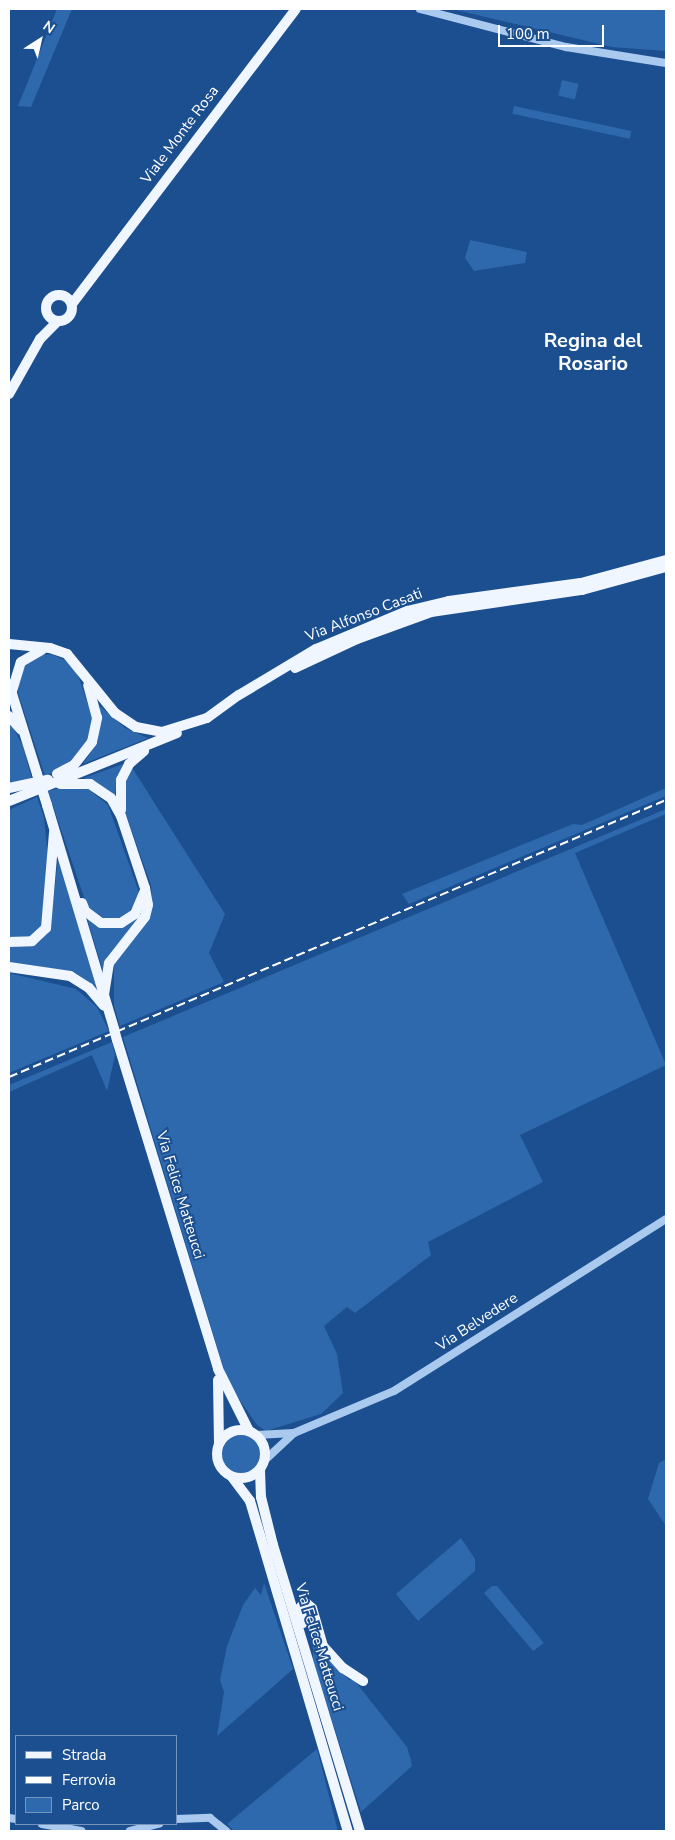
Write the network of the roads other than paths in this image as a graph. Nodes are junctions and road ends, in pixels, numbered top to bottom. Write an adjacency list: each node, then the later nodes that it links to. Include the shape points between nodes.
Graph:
1 (296, 9): 4 (main road, Viale Monte Rosa)
2 (420, 9): 3 (street, via 566,47)
3 (666, 62)
4 (88, 279): 5 (main road, Viale Monte Rosa); 6 (main road, Viale Monte Rosa)
5 (63, 295): 6 (main road); 7 (main road, Viale Monte Rosa, via 54,296 47,302)
6 (72, 304): 8 (main road, Viale Monte Rosa, via 70,315)
7 (48, 315): 8 (main road); 9 (main road, Viale Monte Rosa)
8 (58, 321): 9 (main road, Viale Monte Rosa)
9 (40, 339): 10 (main road, Viale Monte Rosa)
10 (9, 394)
11 (666, 560): 19 (main road, Via Alfonso Casati, via 581,583 439,603 407,611 316,649)
12 (666, 568): 19 (main road, Via Alfonso Casati, via 582,590 425,614 321,654)
13 (9, 644): 14 (main road)
14 (50, 648): 15 (main road, via 74,660); 17 (main road, via 36,651 21,662 15,672)
15 (86, 679): 19 (main road, via 115,713 136,727 162,732); 22 (main road, via 97,718 92,742 74,765)
16 (9, 684): 17 (main road)
17 (12, 694): 20 (main road)
18 (9, 716): 20 (main road)
19 (207, 718): 21 (main road, Via Alfonso Casati)
20 (29, 743): 22 (main road)
21 (151, 745): 22 (main road, Via Alfonso Casati, via 69,776); 27 (main road, via 132,761 124,774 119,794)
22 (42, 781): 23 (main road); 24 (main road); 27 (main road, via 94,785 111,798); 28 (main road, bridge)
23 (9, 788)
24 (24, 796): 25 (main road); 26 (main road)
25 (9, 800)
26 (9, 805)
27 (121, 816): 30 (main road)
28 (55, 826): 29 (main road); 31 (main road, via 46,928 32,941)
29 (72, 884): 30 (main road, via 85,910 101,923 112,925 135,914); 33 (main road, Via Felice Matteucci)
30 (145, 888): 33 (main road, via 148,905 145,917 109,964)
31 (9, 942)
32 (9, 967): 34 (main road, via 24,972 70,976 89,988)
33 (104, 996): 34 (main road, Via Felice Matteucci)
34 (108, 1011): 36 (main road, Via Felice Matteucci, bridge)
35 (666, 1219): 37 (street, Via Belvedere, via 394,1391)
36 (218, 1370): 38 (main road, Via Felice Matteucci); 39 (main road, Via Felice Matteucci, via 221,1398)
37 (294, 1432): 38 (street, Via Belvedere); 40 (street, Via Belvedere)
38 (252, 1433): 39 (main road, via 232,1432); 40 (main road, Via Felice Matteucci, via 265,1449)
39 (219, 1443): 42 (main road, Via Felice Matteucci, via 217,1459 225,1473)
40 (265, 1460): 41 (main road)
41 (260, 1470): 42 (main road, via 247,1478); 43 (main road, Via Felice Matteucci, via 263,1507)
42 (232, 1477): 51 (main road, Via Felice Matteucci, via 250,1502)
43 (308, 1660): 44 (main road, via 310,1647 300,1610 305,1602 312,1608 323,1646 343,1668); 52 (main road, Via Felice Matteucci)
44 (363, 1681)
45 (178, 1819): 50 (street, via 210,1818)
46 (48, 1825): 48 (street)
47 (155, 1825): 49 (street)
48 (81, 1831)
49 (130, 1831)
50 (226, 1831)
51 (348, 1831)
52 (360, 1831)

